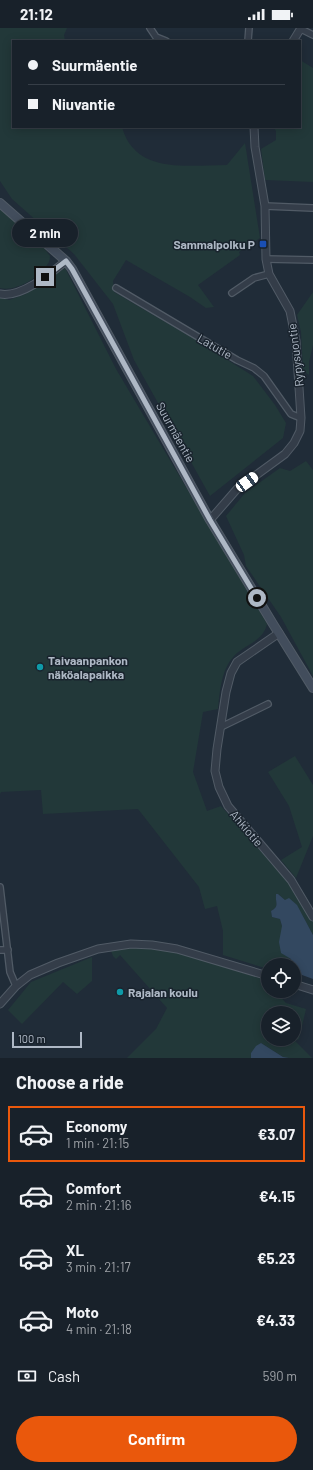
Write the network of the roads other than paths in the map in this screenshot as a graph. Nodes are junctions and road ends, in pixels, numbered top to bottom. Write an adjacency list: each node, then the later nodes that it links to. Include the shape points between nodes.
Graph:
1 (150, 28): 5 (street, via 156,37)
2 (249, 28): 6 (street)
3 (301, 28): 4 (street); 7 (street)
4 (313, 35)
5 (164, 40)
6 (248, 40)
7 (294, 40)
8 (254, 128): 10 (street, Rypysuontie)
9 (0, 203): 14 (main road, Suurmäentie)
10 (265, 206): 11 (street); 12 (street, Rypysuontie)
11 (313, 208)
12 (266, 259): 13 (street); 15 (street, Rypysuontie)
13 (313, 260)
14 (66, 261): 18 (street, via 25,289 14,294); 20 (main road, Suurmäentie)
15 (269, 274): 17 (street, via 254,278); 19 (street, Rypysuontie, via 290,311 296,341)
16 (116, 288): 19 (street, Latutie, via 254,368 264,376 291,414)
17 (232, 293)
18 (0, 294)
19 (301, 418): 20 (street, Rypysuontie, via 300,431 285,454 237,489)
20 (210, 520): 21 (main road, Suurmäentie)
21 (279, 633): 22 (main road, Suurmäentie); 24 (street, Ahkiotie, via 237,662 226,692)
22 (313, 688)
23 (268, 704): 24 (street)
24 (221, 727): 26 (street, Ahkiotie, via 216,771 219,787 228,806 291,880)
25 (0, 887): 28 (street)
26 (313, 917)
27 (0, 950): 28 (street)
28 (8, 950): 30 (street, via 10,972)
29 (261, 974): 30 (street, via 177,950 131,944 98,950 58,963 30,975)
30 (16, 986): 33 (street)
31 (301, 986): 32 (street)
32 (313, 990)
33 (0, 1004)

